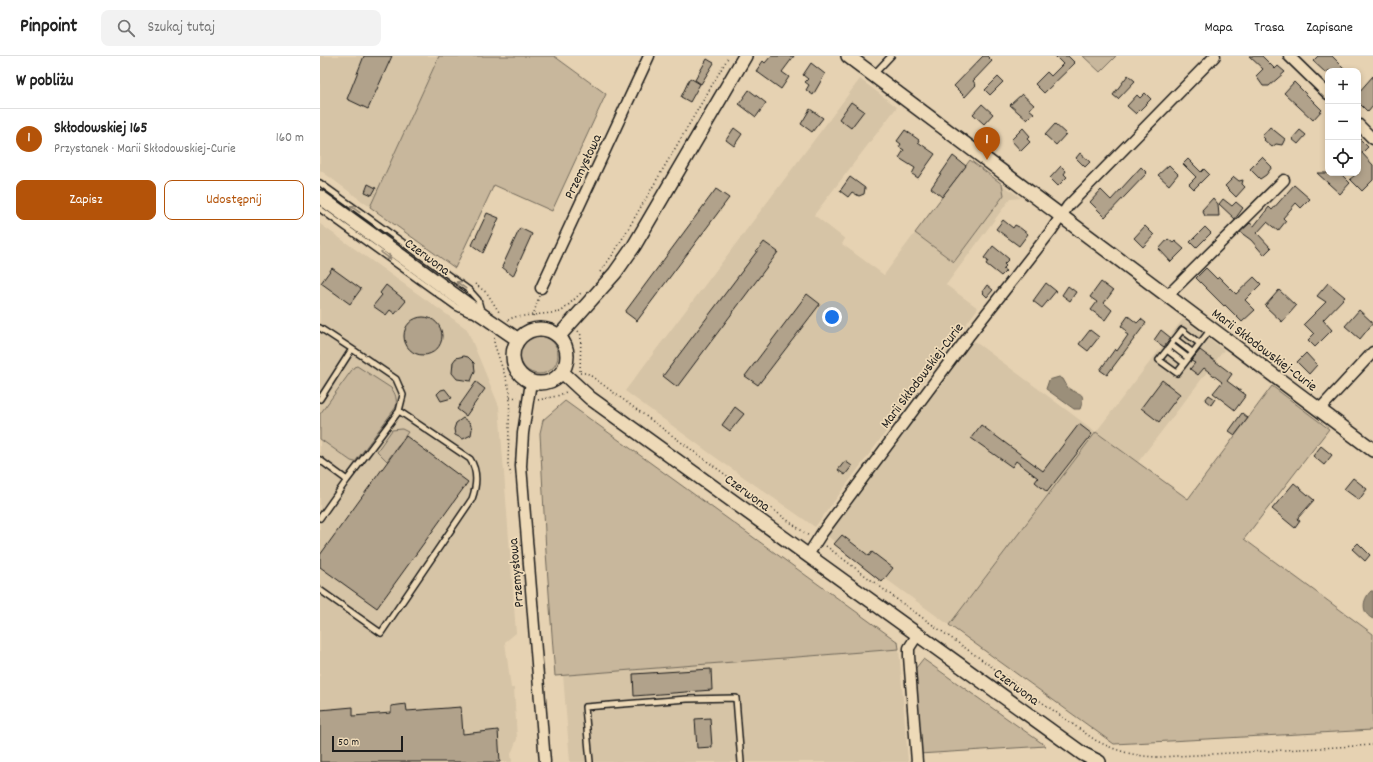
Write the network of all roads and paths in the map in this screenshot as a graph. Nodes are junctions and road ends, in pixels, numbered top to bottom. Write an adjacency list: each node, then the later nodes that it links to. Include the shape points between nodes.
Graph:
1 (649, 56): 18 (street, Przemysłowa)
2 (729, 56): 17 (path, via 614,253)
3 (745, 56): 27 (main road, via 634,246 615,273)
4 (848, 56): 8 (main road, Marii Skłodowskiej-Curie)
5 (891, 56): 8 (lane)
6 (1215, 56): 16 (street, Marii Skłodowskiej-Curie)
7 (1289, 56): 9 (street)
8 (873, 75): 16 (main road, Marii Skłodowskiej-Curie)
9 (1325, 91)
10 (1361, 127): 11 (street)
11 (1373, 139)
12 (1284, 180): 20 (street)
13 (320, 183): 21 (lane, one-way to 13, via 478,300 469,290)
14 (320, 197): 21 (main road, Czerwona)
15 (320, 209): 21 (lane, one-way to 21, via 456,307 468,313)
16 (1061, 216): 20 (main road, Marii Skłodowskiej-Curie); 53 (street, Marii Skłodowskiej-Curie)
17 (600, 272)
18 (541, 288): 22 (path)
19 (585, 289): 22 (path, via 561,312)
20 (1167, 296): 25 (main road, Marii Skłodowskiej-Curie)
21 (482, 315): 29 (main road, Czerwona)
22 (533, 316): 23 (path)
23 (508, 319)
24 (320, 328): 33 (lane)
25 (1211, 328): 31 (lane); 46 (main road, Marii Skłodowskiej-Curie)
26 (581, 334): 53 (path, via 580,373 587,373)
27 (559, 336): 29 (main road, via 548,330 535,329); 39 (main road, via 567,352 567,361)
28 (495, 339): 43 (path)
29 (517, 339): 40 (main road, via 512,354 513,363 517,372)
30 (1175, 339): 31 (lane, via 1182,330); 32 (lane); 35 (lane)
31 (1199, 343): 35 (lane)
32 (1171, 345): 34 (lane); 37 (lane)
33 (352, 349): 44 (lane); 47 (lane, via 396,380 403,395)
34 (1167, 350): 38 (lane); 38 (lane, via 1160,360 1177,373)
35 (1192, 352): 37 (lane)
36 (1373, 352): 46 (street)
37 (1188, 358): 38 (lane)
38 (1184, 363)
39 (562, 372): 40 (main road, via 550,382); 54 (main road, Czerwona, via 590,398)
40 (531, 382): 58 (street, Przemysłowa, via 521,466)
41 (567, 392): 45 (path)
42 (519, 397): 43 (path)
43 (510, 398): 50 (path, via 508,464)
44 (320, 399)
45 (536, 400)
46 (1319, 410): 48 (main road, Marii Skłodowskiej-Curie)
47 (399, 411): 51 (lane); 55 (lane, via 470,459 476,476 472,499 381,633)
48 (1373, 450)
49 (320, 460): 51 (lane)
50 (512, 478)
51 (347, 480): 52 (lane)
52 (320, 518)
53 (817, 541): 54 (street, Marii Skłodowskiej-Curie); 57 (path, via 1095,740 1118,751 1160,757)
54 (808, 555): 56 (main road, Czerwona)
55 (320, 590)
56 (918, 634): 61 (street, via 909,648); 62 (main road, Czerwona, via 1083,754)
57 (1373, 745)
58 (545, 762)
59 (590, 762): 60 (lane, via 585,707 736,698)
60 (741, 762)
61 (917, 762)
62 (1099, 762)

